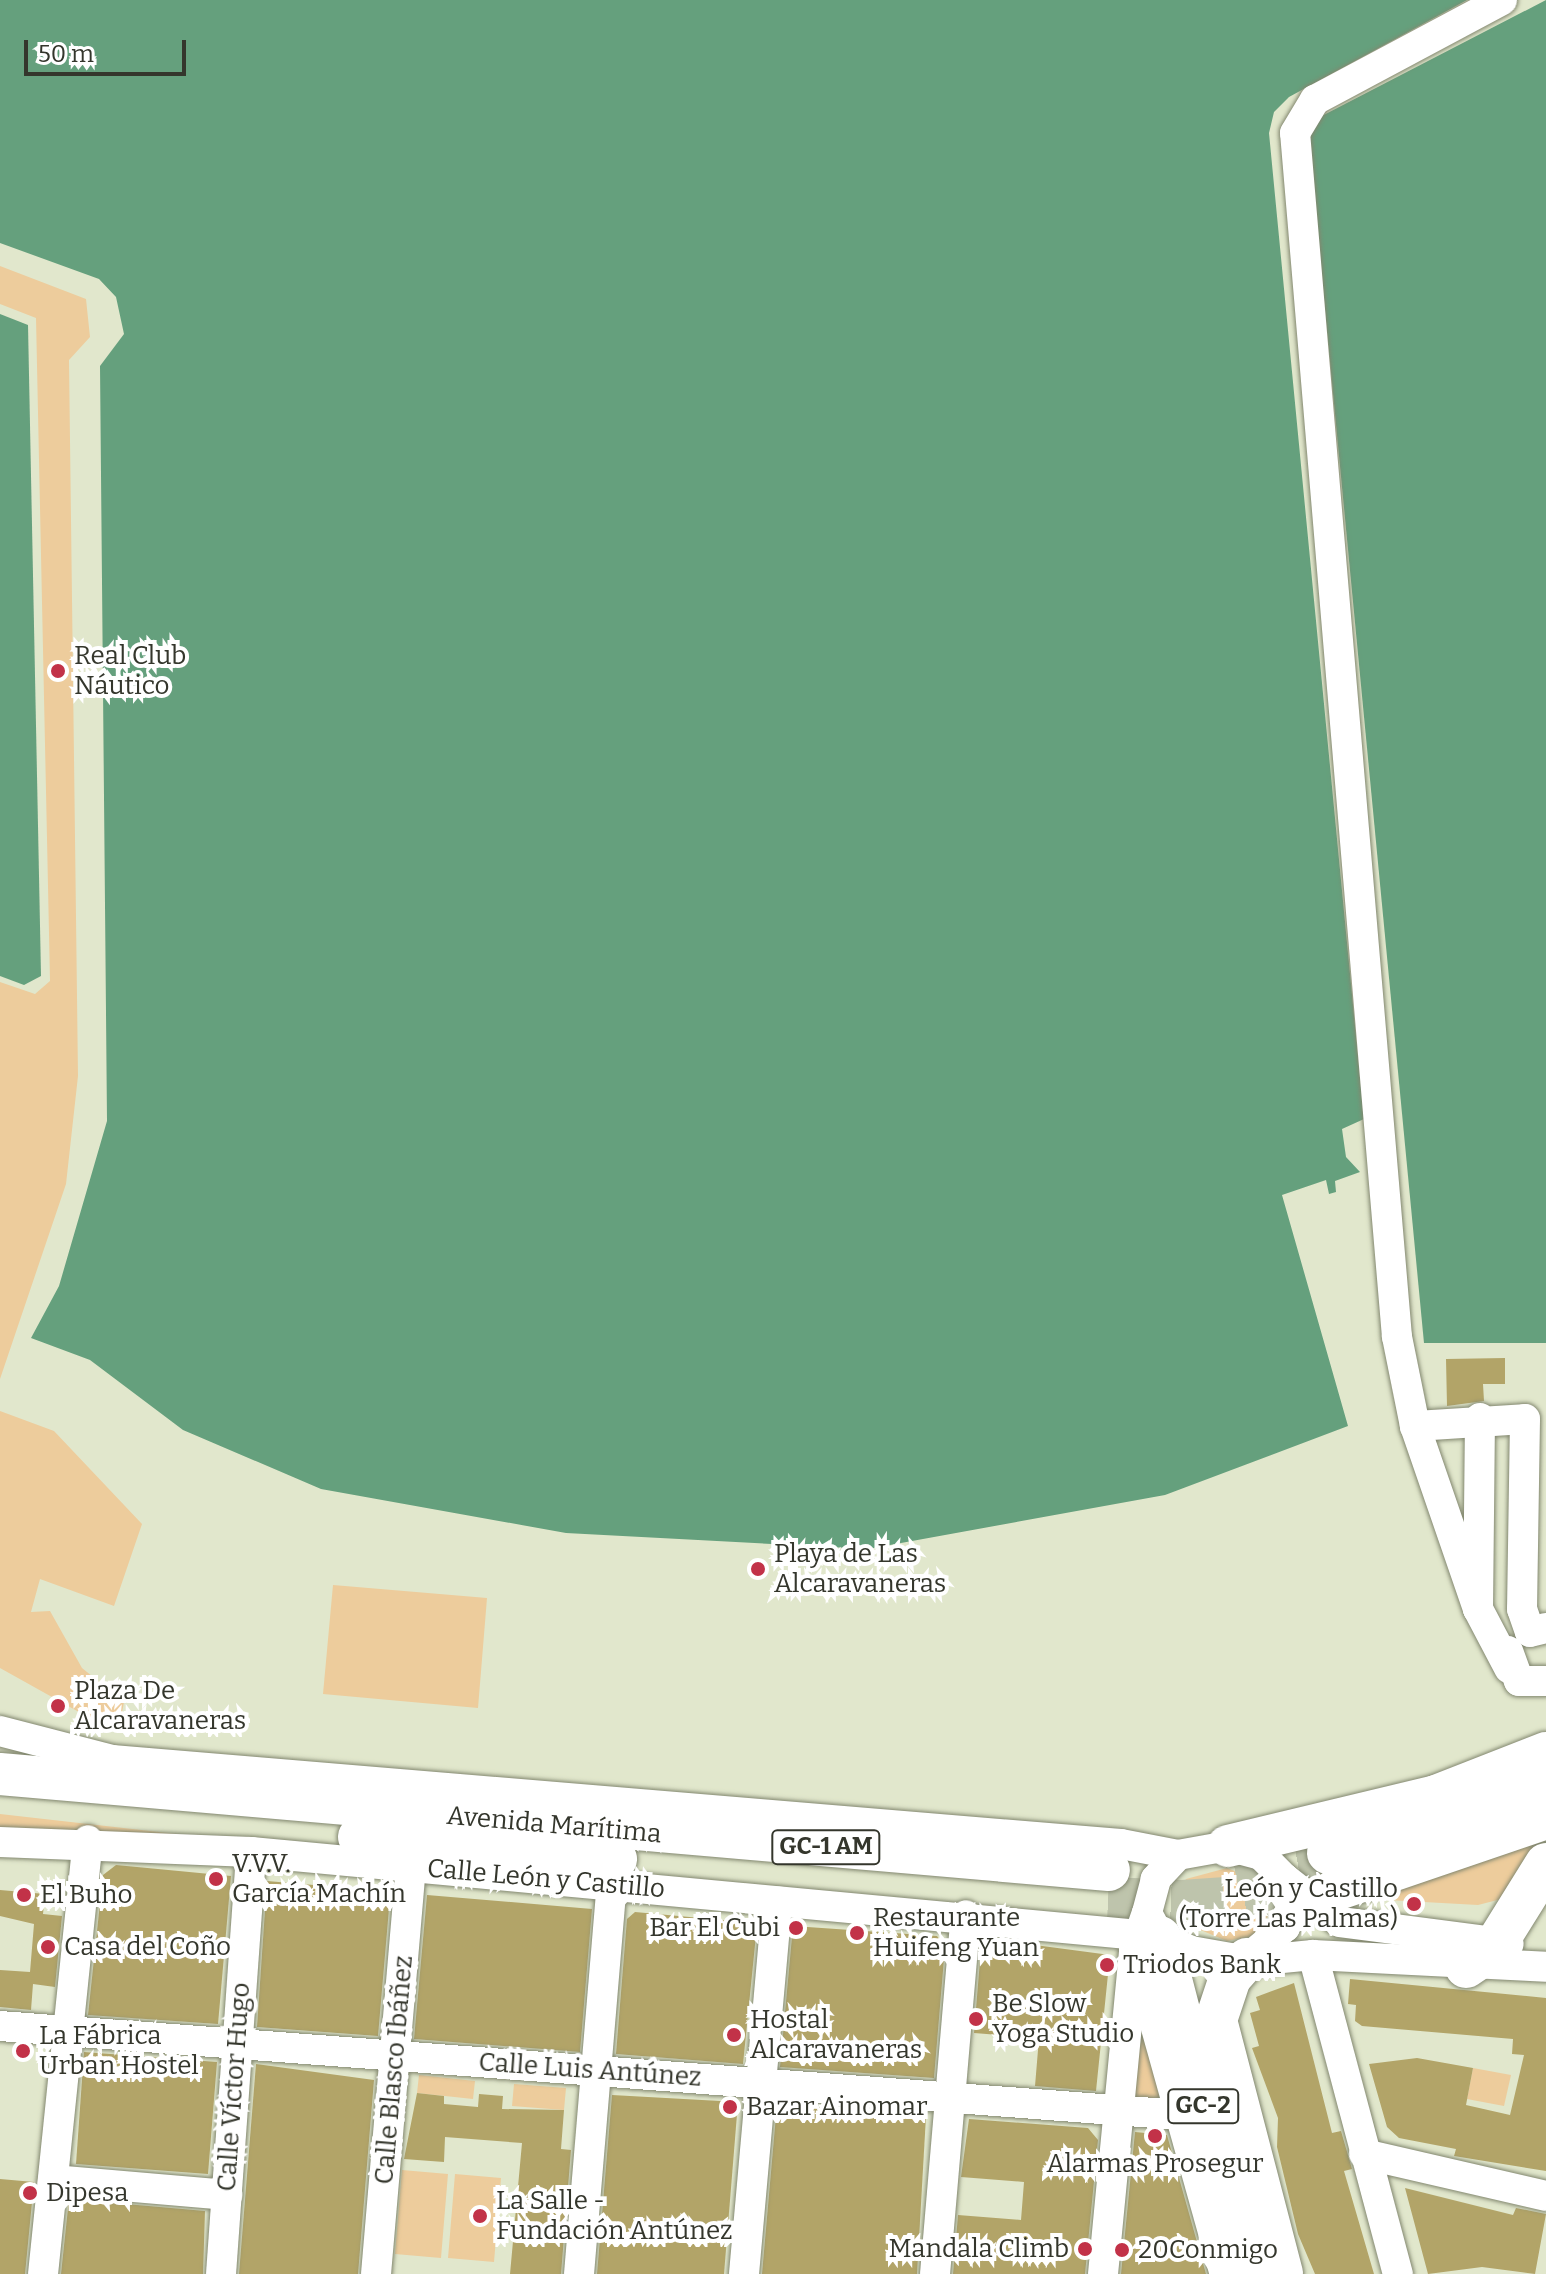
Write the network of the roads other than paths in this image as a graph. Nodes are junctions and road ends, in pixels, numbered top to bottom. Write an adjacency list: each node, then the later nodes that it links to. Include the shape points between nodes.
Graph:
1 (1502, 0): 3 (street, via 1315,100 1295,133 1389,1186 1386,1227)
2 (1480, 1418): 3 (street); 4 (street); 5 (street, via 1525,1419 1522,1609)
3 (1415, 1426): 4 (street)
4 (1478, 1609): 6 (street)
5 (1541, 1632): 6 (street, via 1511,1645)
6 (1509, 1668): 7 (street, via 1527,1684)
7 (1546, 1681)
8 (0, 1731): 12 (street, via 112,1760)
9 (1546, 1753): 19 (highway)
10 (0, 1774): 13 (highway, Avenida Marítima / GC-1 AM)
11 (1546, 1785): 19 (highway, via 1465,1820)
12 (413, 1786): 13 (highway); 21 (highway); 22 (street, via 1121,1844)
13 (289, 1801): 21 (highway, Avenida Marítima / GC-1 AM)
14 (0, 1802): 23 (highway, Avenida Marítima / GC-1 AM)
15 (1546, 1818): 19 (highway)
16 (88, 1840): 17 (street, Calle León y Castillo); 20 (street, Calle León y Castillo); 38 (street)
17 (0, 1842)
18 (1228, 1846): 19 (highway); 22 (street); 25 (street, via 1261,1855)
19 (1321, 1846): 29 (street, via 1329,1902)
20 (251, 1852): 23 (street, Calle León y Castillo); 39 (street, Calle Víctor Hugo)
21 (542, 1852): 23 (highway, Avenida Marítima / GC-1 AM); 23 (highway, via 485,1860); 26 (street, Calle León y Castillo); 27 (highway, Avenida Marítima / GC-1 AM)
22 (1178, 1855): 31 (street, via 1156,1879)
23 (423, 1859): 40 (street, Calle Blasco Ibáñez)
24 (1546, 1864): 33 (highway)
25 (1284, 1878): 33 (street, via 1340,1922); 35 (street, via 1292,1906 1285,1927)
26 (612, 1884): 28 (street, Calle León y Castillo); 41 (street)
27 (1103, 1898): 30 (street, Calle León y Castillo); 31 (street, Calle León y Castillo)
28 (777, 1901): 30 (street, Calle León y Castillo); 42 (street)
29 (1377, 1910)
30 (966, 1915): 43 (street)
31 (1144, 1933): 35 (street, via 1191,1951); 44 (street); 45 (street); 58 (highway, GC-2)
32 (1546, 1950): 33 (street)
33 (1481, 1954): 34 (street); 36 (street)
34 (1304, 1955): 35 (street); 46 (street)
35 (1247, 1959): 59 (highway, GC-2, via 1230,1978 1216,2020)
36 (1546, 1967)
37 (0, 2026): 38 (street, Calle Luis Antúnez)
38 (68, 2031): 39 (street, Calle Luis Antúnez); 47 (street)
39 (237, 2044): 40 (street, Calle Luis Antúnez); 48 (street, Calle Víctor Hugo)
40 (395, 2056): 41 (street, Calle Luis Antúnez); 52 (street, Calle Blasco Ibáñez)
41 (596, 2071): 42 (street, Calle Luis Antúnez); 53 (street)
42 (761, 2083): 43 (street, Calle Luis Antúnez); 54 (street)
43 (951, 2097): 44 (street, Calle Luis Antúnez); 55 (street)
44 (1118, 2110): 45 (street, Calle Luis Antúnez); 56 (street)
45 (1180, 2115): 57 (street)
46 (1364, 2154): 49 (street); 60 (street)
47 (53, 2180): 48 (street); 50 (street)
48 (227, 2195): 51 (street, Calle Víctor Hugo)
49 (1546, 2196)
50 (43, 2274)
51 (221, 2274)
52 (376, 2274)
53 (579, 2274)
54 (744, 2274)
55 (935, 2274)
56 (1103, 2274)
57 (1225, 2274)
58 (1247, 2274)
59 (1282, 2274)
60 (1398, 2274)

